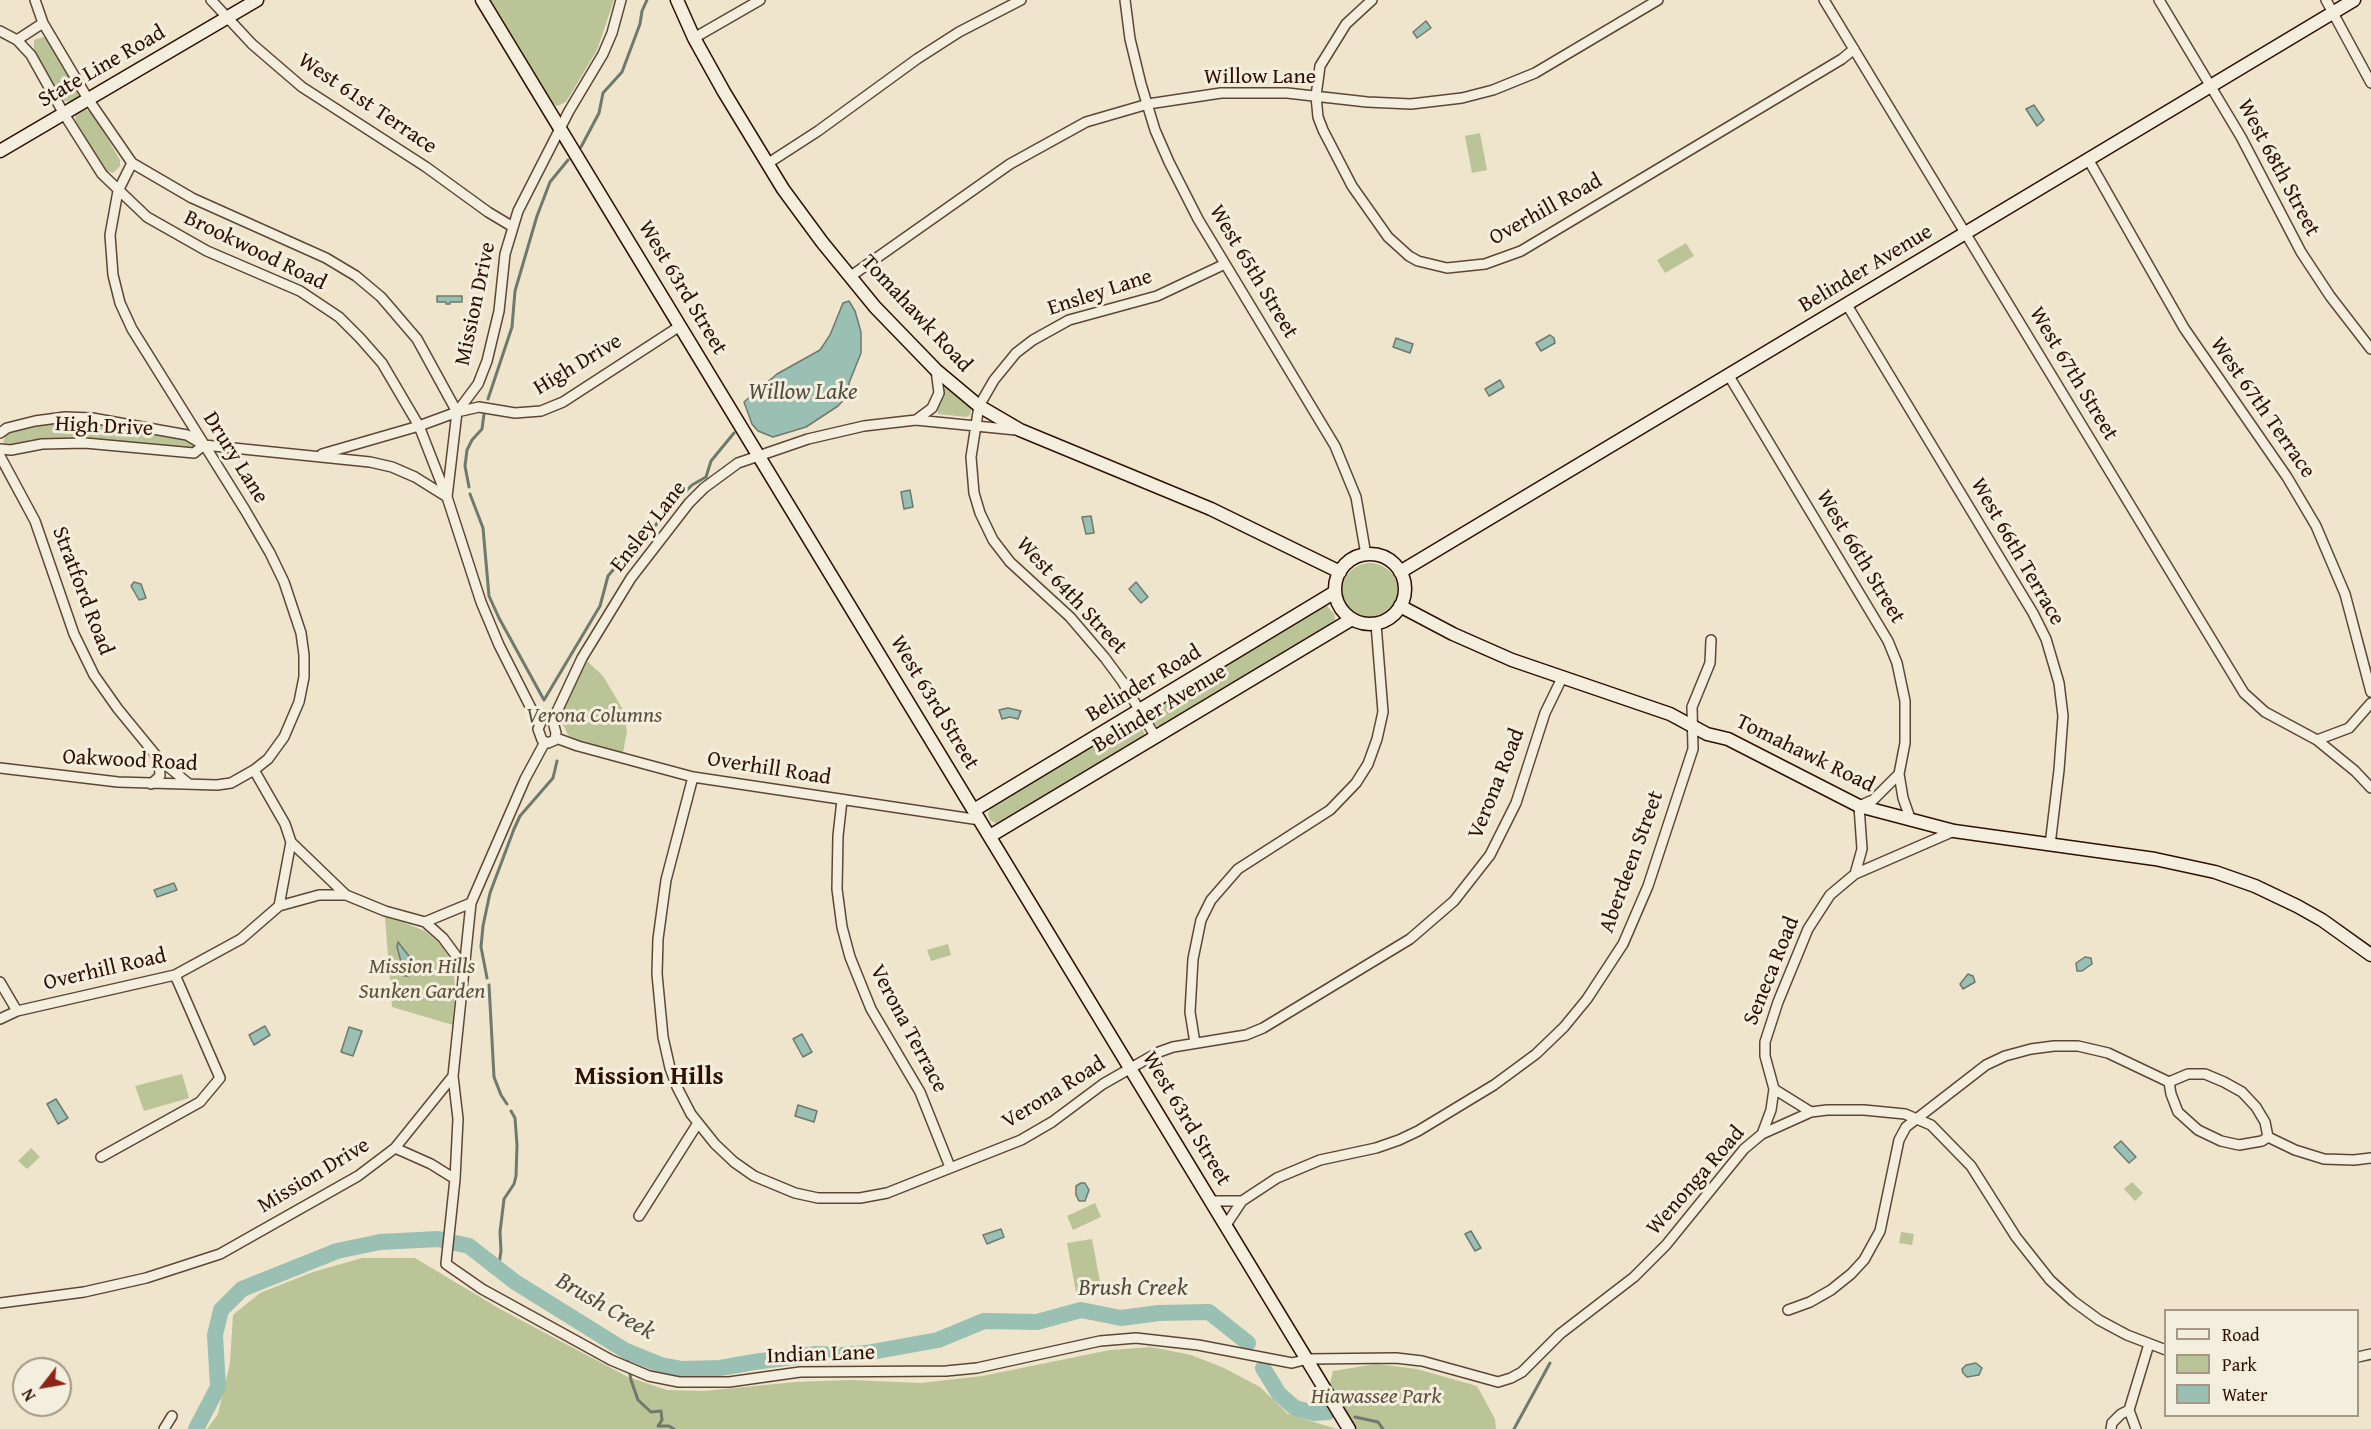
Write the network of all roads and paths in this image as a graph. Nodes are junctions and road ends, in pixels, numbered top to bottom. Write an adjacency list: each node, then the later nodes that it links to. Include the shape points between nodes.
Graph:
1 (35, 0): 18 (street, Brookwood Road)
2 (211, 0): 17 (street, West 61st Terrace)
3 (256, 0): 17 (street, State Line Road)
4 (482, 0): 29 (street, West 63rd Street)
5 (621, 0): 29 (street, Mission Drive, via 603,54)
6 (677, 0): 20 (street, Tomahawk Road)
7 (760, 0): 20 (street)
8 (1021, 0): 33 (street, via 917,59)
9 (1125, 0): 27 (street, West 65th Street)
10 (1372, 0): 25 (street, Overhill Road, via 1346,24 1320,66)
11 (1658, 0): 25 (street, Willow Lane, via 1535,73 1462,99 1411,104)
12 (1824, 0): 22 (street, West 67th Street)
13 (2159, 0): 24 (street, West 68th Street)
14 (2326, 0): 16 (street)
15 (2354, 0): 16 (street, Belinder Avenue)
16 (2332, 13): 23 (street); 24 (street, Belinder Avenue)
17 (227, 18): 26 (street, State Line Road); 35 (street, West 61st Terrace, via 302,87)
18 (43, 23): 21 (street); 26 (street, Brookwood Road)
19 (0, 31): 21 (street)
20 (694, 38): 33 (street, Tomahawk Road)
21 (17, 40): 28 (street, Brookwood Road, via 31,55)
22 (1854, 49): 25 (street, Overhill Road, via 1521,251 1485,264 1456,268 1419,261 1388,237 1336,158 1323,130); 36 (street, West 67th Street)
23 (2371, 82)
24 (2211, 86): 31 (street, Belinder Avenue); 41 (street, West 68th Street, via 2301,252)
25 (1316, 96): 27 (street, Willow Lane, via 1247,92)
26 (88, 99): 28 (street, State Line Road); 32 (street, Brookwood Road)
27 (1148, 104): 37 (street, West 65th Street, via 1155,130 1184,194); 38 (street, Willow Lane, via 1086,122 1046,142 989,177)
28 (64, 114): 30 (street, State Line Road); 34 (street, Brookwood Road, via 102,174)
29 (561, 128): 35 (street, Mission Drive); 40 (street, West 63rd Street)
30 (0, 151)
31 (2088, 159): 36 (street, Belinder Avenue); 66 (street, West 67th Terrace, via 2184,328 2288,477 2316,526 2345,594)
32 (132, 163): 34 (street, Drury Lane); 45 (street, Brookwood Road, via 192,198 297,244 356,276 381,297 417,339)
33 (767, 164): 38 (street, Tomahawk Road, via 807,223)
34 (118, 191): 48 (street, Brookwood Road, via 147,217 207,251 277,279 339,317 382,363); 51 (street, Drury Lane, via 110,254 120,303)
35 (513, 227): 45 (street, Mission Drive, via 505,254 492,342 478,384)
36 (1965, 234): 39 (street, Belinder Avenue); 74 (street, West 67th Street, via 2238,684 2265,712)
37 (1225, 264): 44 (street, Ensley Lane, via 1157,296 1069,320 1048,330 1016,353); 57 (street, West 65th Street, via 1342,460 1356,497)
38 (851, 276): 42 (street, Tomahawk Road)
39 (1847, 305): 43 (street, Belinder Avenue); 91 (street, West 66th Terrace, via 2046,639 2059,683 2063,716)
40 (680, 326): 45 (street, High Drive, via 547,409 514,413 479,407); 55 (street, West 63rd Street)
41 (2371, 349)
42 (936, 370): 44 (street, Tomahawk Road); 46 (street, via 939,393 932,408)
43 (1728, 376): 59 (street, Belinder Avenue); 79 (street, West 66th Street, via 1888,641 1905,701 1905,743)
44 (979, 406): 47 (street, West 64th Street); 49 (street, Tomahawk Road)
45 (457, 412): 48 (street, High Drive); 56 (street)
46 (916, 420): 47 (street, Ensley Lane); 55 (street, Ensley Lane, via 864,426 808,439)
47 (976, 425): 49 (street, Ensley Lane); 68 (street, West 64th Street, via 971,458 974,493 993,540 1010,562 1084,632)
48 (419, 426): 54 (street, High Drive); 56 (street, Brookwood Road)
49 (1020, 430): 58 (street, Tomahawk Road, via 1210,509)
50 (0, 434): 51 (street, High Drive, via 7,428 35,421 86,417 187,435)
51 (204, 445): 52 (street, High Drive, via 194,453 85,443); 54 (street, High Drive); 78 (street, Drury Lane, via 270,553 301,633 304,677 299,702 277,749)
52 (0, 449)
53 (0, 456): 76 (street, Stratford Road, via 35,520 84,657 118,709)
54 (317, 456): 56 (street, High Drive, via 392,467)
55 (761, 456): 69 (street, Ensley Lane, via 738,463 704,488 661,538 607,615); 86 (street, West 63rd Street)
56 (447, 497): 70 (street, via 481,602)
57 (1366, 555): 58 (street); 59 (street, via 1386,559)
58 (1340, 572): 60 (street)
59 (1400, 572): 61 (street, via 1404,595)
60 (1335, 592): 62 (street, via 1343,612); 68 (street, Belinder Road)
61 (1400, 606): 63 (street); 65 (street, Tomahawk Road, via 1479,646)
62 (1352, 619): 63 (street); 72 (street, Belinder Avenue)
63 (1376, 624): 103 (street, via 1383,712 1368,764 1330,810 1238,869 1211,900 1201,920 1192,959 1190,1012)
64 (1711, 640): 71 (street, Aberdeen Street, via 1710,663 1692,707)
65 (1562, 678): 71 (street, Tomahawk Road, via 1670,714); 103 (street, Verona Road, via 1545,713 1503,831 1475,877 1454,901 1410,939 1263,1028)
66 (2371, 692)
67 (2371, 703): 74 (street, via 2349,728)
68 (1141, 711): 72 (street, West 64th Street); 86 (street, Belinder Road)
69 (552, 722): 70 (street, via 547,718); 73 (street)
70 (539, 724): 75 (street)
71 (1692, 726): 85 (street, Tomahawk Road, via 1728,739); 119 (street, Aberdeen Street, via 1692,749 1637,915 1610,966 1564,1027 1511,1073 1418,1131 1376,1148 1302,1166)
72 (1155, 736): 89 (street, Belinder Avenue)
73 (556, 738): 75 (street); 80 (street, Overhill Road)
74 (2318, 741): 83 (street, West 67th Street)
75 (545, 742): 94 (street)
76 (159, 759): 81 (street, via 160,776); 82 (street, Stratford Road)
77 (0, 768): 81 (street, Oakwood Road)
78 (254, 770): 82 (street, Oakwood Road, via 231,783); 90 (street)
79 (1899, 774): 85 (street, via 1874,800); 87 (street, West 66th Street)
80 (693, 777): 84 (street, Overhill Road); 110 (street, Verona Road, via 666,880 657,974 670,1068)
81 (151, 784): 82 (street, Oakwood Road)
82 (189, 784)
83 (2371, 788)
84 (842, 800): 86 (street, Overhill Road); 116 (street, Verona Terrace, via 837,889 850,957 871,1009 920,1092)
85 (1859, 806): 87 (street, Tomahawk Road); 92 (street, via 1862,849)
86 (977, 815): 89 (street, West 63rd Street)
87 (1911, 820): 88 (street, Tomahawk Road)
88 (1954, 831): 91 (street, Tomahawk Road); 92 (street, Seneca Road)
89 (990, 836): 104 (street, West 63rd Street)
90 (291, 842): 93 (street); 95 (street)
91 (2050, 845): 97 (street, Tomahawk Road, via 2155,859 2215,872 2297,906)
92 (1855, 874): 107 (street, Seneca Road, via 1819,910 1778,1002 1765,1042)
93 (346, 895): 95 (street, via 319,895); 96 (street)
94 (471, 903): 96 (street); 98 (street)
95 (279, 906): 99 (street, Overhill Road, via 241,939)
96 (425, 922): 98 (street, via 443,938)
97 (2371, 955)
98 (465, 968): 105 (street)
99 (175, 975): 101 (street, Overhill Road); 114 (street, via 220,1078 200,1102)
100 (0, 982): 101 (street)
101 (17, 1011): 102 (street, Overhill Road)
102 (0, 1019)
103 (1195, 1043): 104 (street, Verona Road, via 1159,1052)
104 (1130, 1068): 116 (street, Verona Road, via 1038,1131); 118 (street, West 63rd Street)
105 (453, 1076): 113 (street, Mission Drive); 117 (street, Indian Lane, via 458,1119)
106 (2169, 1082): 109 (street, via 2100,1051 2067,1045 2031,1048 1986,1065); 112 (street, via 2188,1074 2205,1074 2242,1092 2265,1122); 112 (street, via 2178,1112 2198,1130 2239,1145)
107 (1774, 1089): 108 (street); 111 (street)
108 (1811, 1112): 109 (street, Wenonga Road, via 1870,1110); 111 (street, Wenonga Road)
109 (1917, 1119): 123 (street, via 1906,1127 1899,1140 1884,1219 1870,1251 1844,1280 1810,1302); 124 (street, Wenonga Road, via 1931,1125 1971,1166 2016,1238 2050,1280 2099,1320)
110 (698, 1123): 116 (street, Verona Road, via 734,1162 754,1176 795,1193 842,1199 887,1193); 120 (street)
111 (1762, 1134): 126 (street, Wenonga Road, via 1744,1149 1652,1260 1511,1378 1498,1382 1396,1358)
112 (2268, 1137): 115 (street, via 2324,1159)
113 (394, 1148): 117 (street); 122 (street, Mission Drive, via 358,1176 220,1254 84,1293)
114 (101, 1157)
115 (2371, 1158)
116 (950, 1167)
117 (455, 1179): 126 (street, Indian Lane, via 446,1264 482,1289 611,1360 649,1376 699,1383 800,1372 946,1371 1100,1341 1136,1338 1188,1343 1292,1363)
118 (1211, 1201): 119 (street); 121 (street, West 63rd Street)
119 (1242, 1201): 121 (street, Aberdeen Street)
120 (639, 1216)
121 (1226, 1225): 126 (street, West 63rd Street)
122 (0, 1303)
123 (1788, 1310)
124 (2149, 1344): 125 (street, Wenonga Road); 127 (street)
125 (2164, 1349)
126 (1308, 1359): 130 (street, West 63rd Street)
127 (2129, 1410): 131 (street); 132 (street)
128 (172, 1416): 129 (street)
129 (164, 1429)
130 (1349, 1429)
131 (2110, 1429)
132 (2136, 1429)

